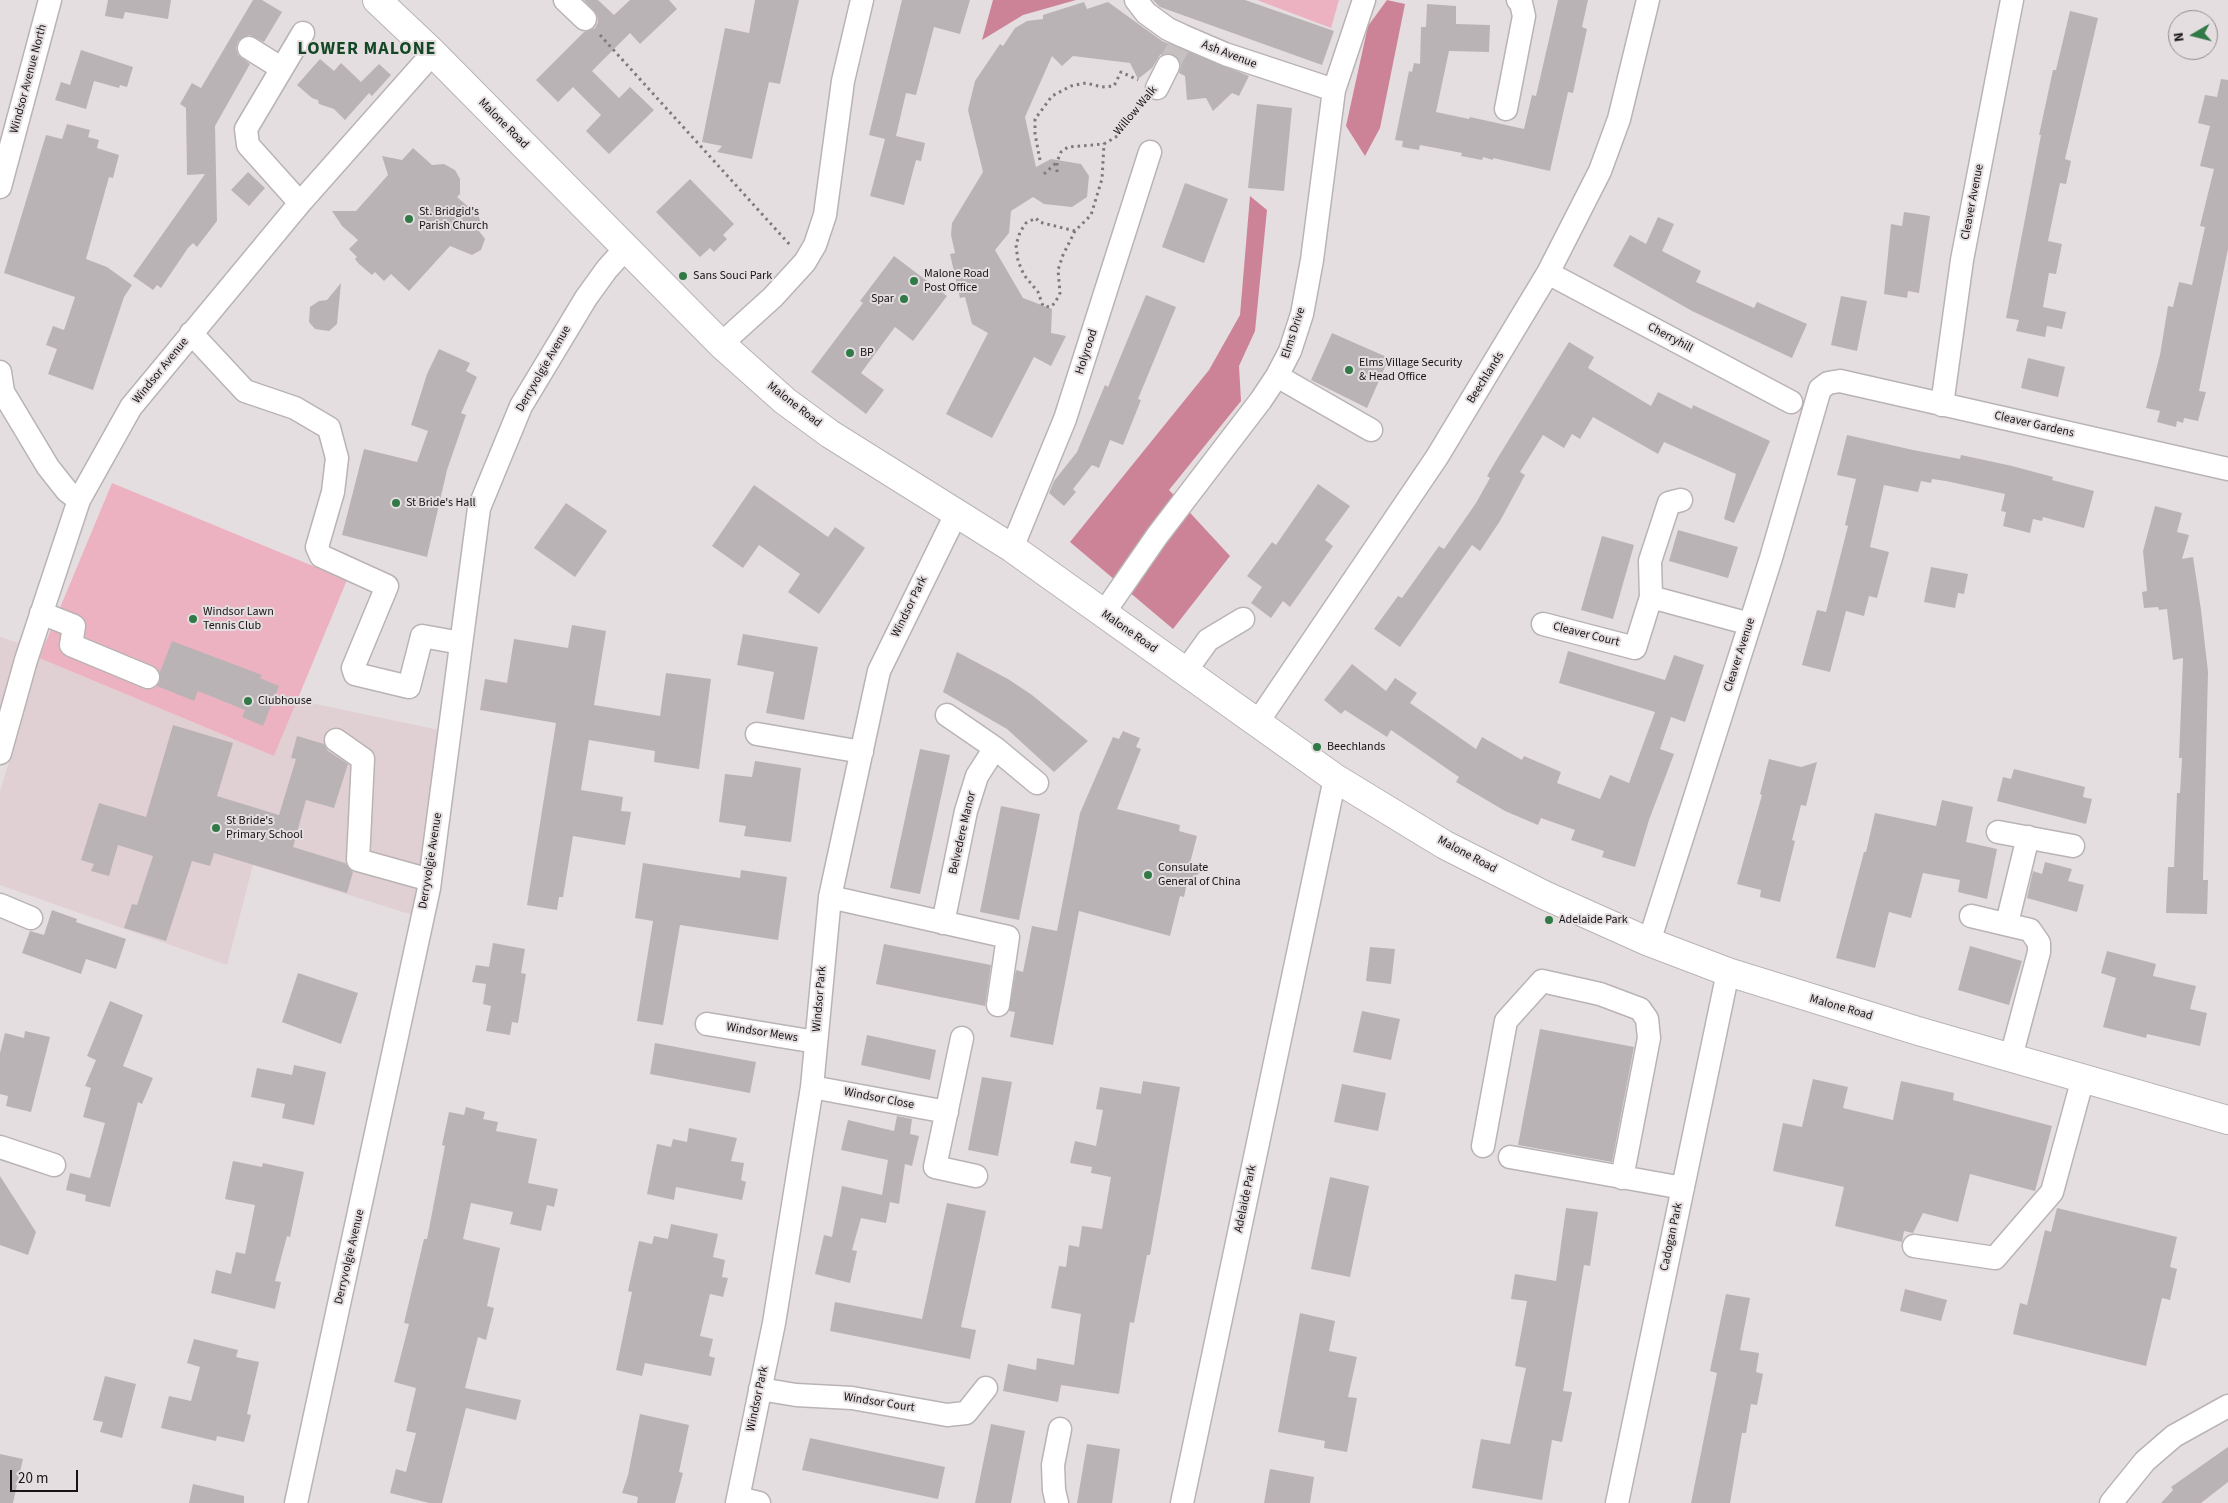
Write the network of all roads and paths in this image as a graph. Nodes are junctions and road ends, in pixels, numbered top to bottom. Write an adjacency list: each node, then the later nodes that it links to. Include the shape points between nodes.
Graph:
1 (50, 0): 25 (street, Windsor Avenue North)
2 (377, 0): 13 (main road, Malone Road)
3 (565, 0): 10 (street)
4 (862, 0): 29 (street, via 844,81 825,216)
5 (1136, 0): 17 (street, Ash Avenue, via 1146,14 1181,41)
6 (1364, 0): 17 (street, Elms Drive)
7 (1518, 0): 18 (street, via 1524,16)
8 (1648, 0): 30 (street, Beechlands, via 1619,118 1600,171)
9 (2012, 0): 37 (street, Cleaver Avenue, via 1962,260)
10 (585, 19): 29 (path)
11 (303, 33): 15 (street)
12 (249, 48): 15 (street)
13 (433, 53): 26 (street, Windsor Avenue); 28 (main road, Malone Road)
14 (1168, 66): 16 (street, Willow Walk)
15 (281, 68): 26 (street, via 246,129 248,145)
16 (1150, 85): 19 (path, Willow Walk, via 1146,98 1119,135); 21 (path, Willow Walk, via 1121,72 1114,86 1086,83 1071,86 1052,96 1035,119)
17 (1334, 90): 34 (street, Elms Drive, via 1302,314)
18 (1506, 110)
19 (1104, 144): 22 (path, Willow Walk, via 1068,147 1061,152); 27 (path, Willow Walk, via 1102,179 1091,215)
20 (1150, 152): 43 (street, Holyrood, via 1065,419)
21 (1040, 160)
22 (1057, 162): 23 (path); 24 (path, Willow Walk)
23 (1057, 172)
24 (1044, 174)
25 (0, 187)
26 (300, 203): 31 (street, Windsor Avenue)
27 (1075, 231): 27 (path, Willow Walk, via 1058,270 1060,293 1056,303 1050,307 1043,306 1018,261 1016,245 1020,232 1036,218 1039,222)
28 (626, 248): 32 (main road, Malone Road); 50 (street, Derryvolgie Avenue, via 586,298 521,406 479,508)
29 (805, 262): 32 (street, via 773,297)
30 (1548, 274): 36 (street, Cherryhill); 54 (street, Beechlands, via 1437,457)
31 (191, 333): 40 (street, Windsor Avenue, via 131,408); 50 (street, via 246,390 295,408 329,428 337,458 333,492 317,547 321,556 386,586 353,668 355,674 409,687 422,636)
32 (721, 344): 42 (main road, Malone Road, via 786,401 830,434)
33 (0, 372): 40 (street, via 3,392 48,467 67,491)
34 (1278, 376): 38 (street); 46 (street, Elms Drive, via 1157,536)
35 (1840, 381): 37 (street, Cleaver Gardens); 49 (street, Cleaver Avenue, via 1828,383 1820,389)
36 (1791, 402)
37 (1942, 405): 39 (street, Cleaver Gardens)
38 (1371, 430)
39 (2228, 469)
40 (79, 500): 45 (street, Windsor Avenue)
41 (1680, 500): 44 (street, Cleaver Court, via 1668,503 1650,561)
42 (957, 512): 43 (main road, Malone Road); 58 (street, Windsor Park, via 879,671)
43 (1012, 548): 46 (main road, Malone Road)
44 (1652, 597): 48 (street, Cleaver Court, via 1635,648); 49 (street)
45 (41, 613): 52 (street, via 74,626 71,645); 59 (street, Windsor Avenue)
46 (1103, 614): 51 (main road, Malone Road)
47 (1243, 619): 51 (street, via 1208,640)
48 (1543, 624)
49 (1750, 624): 72 (street, Cleaver Avenue)
50 (461, 643): 65 (street, Derryvolgie Avenue)
51 (1185, 672): 54 (main road, Malone Road)
52 (148, 677)
53 (946, 715): 57 (street)
54 (1257, 723): 60 (main road, Malone Road)
55 (757, 734): 58 (street)
56 (336, 740): 65 (street, via 363,759 358,860)
57 (995, 748): 61 (street); 70 (street, Belvedere Manor, via 977,776 969,802)
58 (862, 752): 66 (street, Windsor Park)
59 (0, 753)
60 (1335, 778): 72 (main road, Malone Road, via 1445,845 1544,895); 98 (street, Adelaide Park)
61 (1037, 783)
62 (1998, 832): 63 (street)
63 (2028, 837): 64 (street); 71 (street)
64 (2073, 846)
65 (430, 880): 96 (street, Derryvolgie Avenue)
66 (830, 897): 70 (street); 77 (street, Windsor Park)
67 (0, 905): 69 (street)
68 (1971, 916): 71 (street)
69 (31, 918)
70 (943, 923): 74 (street, via 1008,937)
71 (2007, 923): 78 (street, via 2030,930 2039,943)
72 (1650, 942): 73 (main road, Malone Road)
73 (1728, 972): 78 (main road, Malone Road, via 1812,1000); 89 (street, Cadogan Park)
74 (998, 1006)
75 (707, 1024): 77 (street, Windsor Mews)
76 (962, 1038): 81 (street)
77 (816, 1042): 80 (street, Windsor Park)
78 (2010, 1057): 79 (main road, Malone Road)
79 (2083, 1078): 82 (main road, Malone Road); 90 (street, via 2052,1192 1995,1258)
80 (812, 1086): 81 (street, Windsor Close); 91 (street, Windsor Park, via 793,1215)
81 (946, 1112): 87 (street, via 935,1168)
82 (2228, 1120)
83 (1483, 1146): 88 (street, via 1506,1021 1542,981 1600,994 1640,1009 1647,1019 1649,1038)
84 (0, 1147): 86 (street)
85 (1510, 1157): 88 (street)
86 (54, 1165)
87 (976, 1176)
88 (1622, 1178): 89 (street)
89 (1683, 1188): 99 (street, Cadogan Park)
90 (1914, 1246)
91 (760, 1388): 92 (street, Windsor Court, via 796,1395 852,1398 947,1415 966,1412); 95 (street, Windsor Park)
92 (986, 1388)
93 (2228, 1406): 100 (street, via 2174,1436 2145,1461)
94 (1060, 1429): 97 (street, via 1053,1465)
95 (744, 1501)
96 (296, 1503)
97 (1057, 1503)
98 (1182, 1503)
99 (1617, 1503)
100 (2111, 1503)

